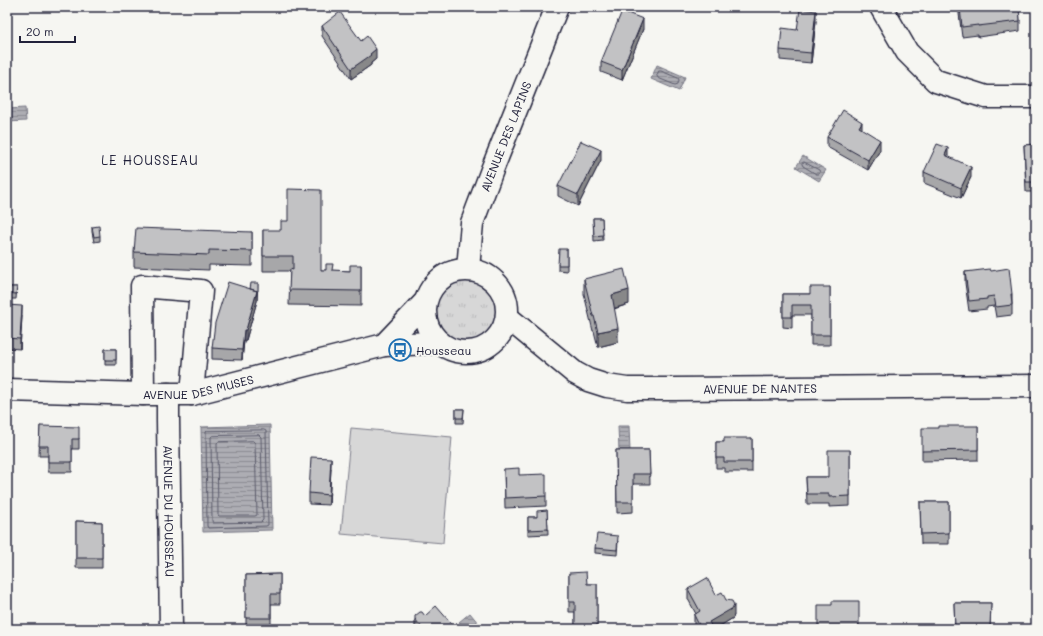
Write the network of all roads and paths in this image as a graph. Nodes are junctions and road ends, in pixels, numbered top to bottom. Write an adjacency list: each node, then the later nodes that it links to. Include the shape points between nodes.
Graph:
1 (557, 7): 4 (street, AVENUE DES LAPINS, via 472,223)
2 (881, 7): 3 (street, via 907,52 936,81 986,97)
3 (1036, 97)
4 (468, 269): 5 (street, via 453,271 441,278 431,289); 6 (street, via 481,272 502,290 507,303)
5 (425, 302): 7 (street, via 427,325); 8 (street)
6 (507, 317): 7 (street, via 496,340 475,352 463,353); 9 (street, AVENUE DE NANTES, via 575,373 600,384 627,389)
7 (440, 344): 8 (street, AVENUE DES MUSES)
8 (384, 345): 13 (street, AVENUE DES MUSES)
9 (1036, 386)
10 (7, 390): 11 (street, AVENUE DES MUSES)
11 (143, 394): 12 (street, AVENUE DES MUSES); 13 (street, via 142,286 200,291)
12 (168, 394): 13 (street, AVENUE DES MUSES); 14 (street, AVENUE DU HOUSSEAU)
13 (192, 394)
14 (171, 629)

